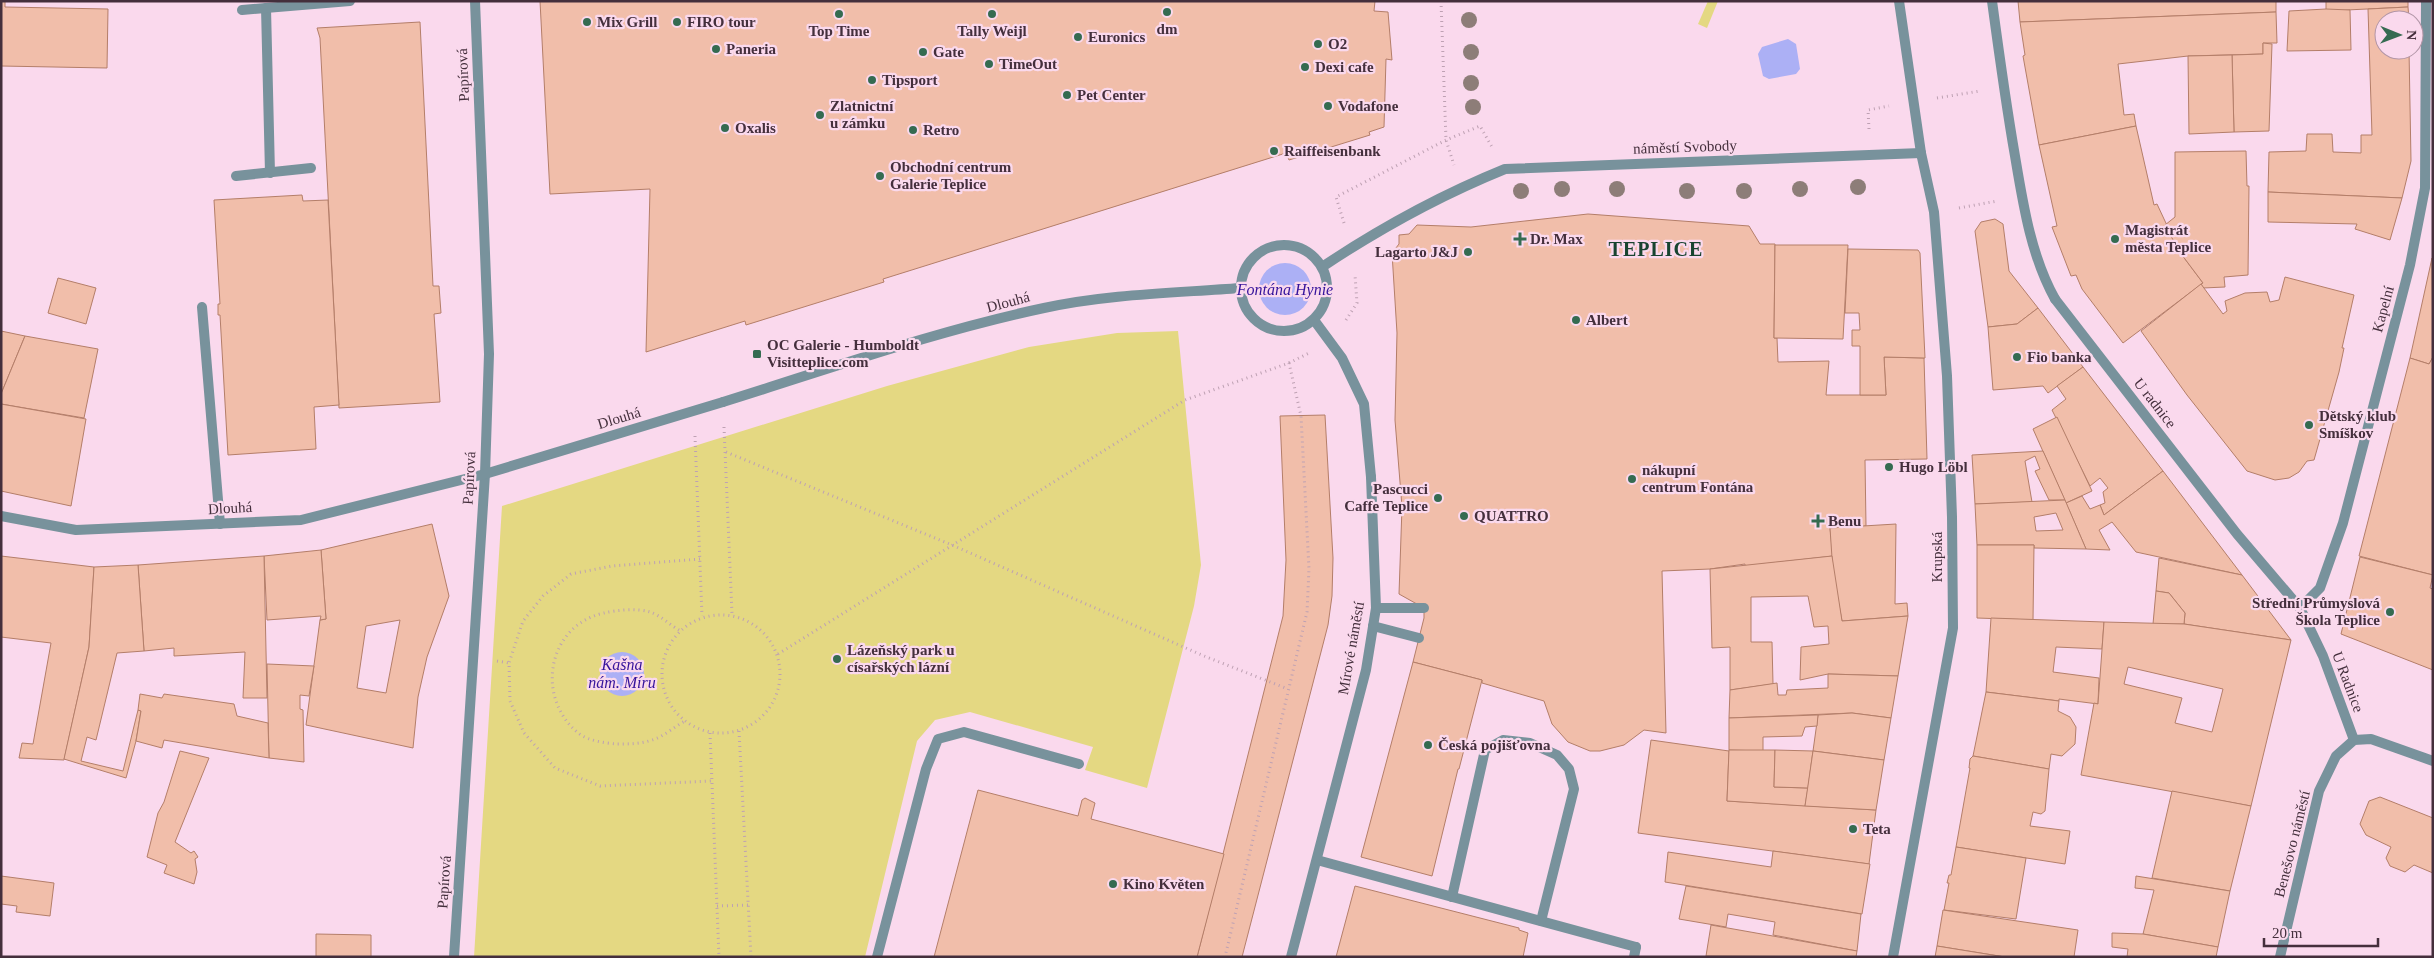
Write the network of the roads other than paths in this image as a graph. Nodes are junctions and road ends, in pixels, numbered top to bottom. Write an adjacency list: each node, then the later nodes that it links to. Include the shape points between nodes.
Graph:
1 (350, 1): 6 (street)
2 (475, 1): 16 (street, Papírová, via 489,354)
3 (1899, 1): 8 (street)
4 (1992, 1): 21 (street, U radnice, via 2022,197 2042,275 2055,298 2237,534)
5 (2426, 1): 21 (street, Kapelní, via 2425,188 2410,265 2343,523 2320,588)
6 (266, 8): 7 (street); 10 (street)
7 (242, 10)
8 (1921, 153): 12 (street, náměstí Svobody, via 1505,169 1461,187); 34 (street, Krupská, via 1934,212 1947,376 1953,628)
9 (311, 168): 10 (street)
10 (270, 173): 11 (street)
11 (236, 176)
12 (1322, 267): 13 (street, via 1301,248 1273,246 1256,255 1244,269); 15 (street, via 1327,295)
13 (1240, 288): 15 (street, via 1249,315 1273,331 1288,332); 16 (street, Dlouhá, via 1107,298 1044,308 926,338)
14 (202, 308): 18 (street)
15 (1314, 320): 19 (street, Mírové náměstí, via 1342,358 1364,404 1371,477)
16 (485, 474): 18 (street, Dlouhá, via 301,520); 31 (street, Papírová)
17 (1, 516): 18 (street, Dlouhá, via 76,530)
18 (220, 524)
19 (1376, 608): 20 (street); 22 (street, Mírové náměstí)
20 (1424, 608)
21 (2300, 608): 24 (street, U Radnice, via 2323,656)
22 (1373, 626): 23 (street); 27 (street, Mírové náměstí, via 1366,670)
23 (1419, 638)
24 (2354, 740): 25 (street, via 2371,739); 35 (street, Benešovo náměstí, via 2336,756 2319,791)
25 (2433, 761)
26 (1079, 764): 32 (street, via 964,732 938,739 926,769)
27 (1317, 860): 28 (street); 33 (street, Mírové náměstí)
28 (1452, 897): 29 (street); 29 (street, via 1485,750 1503,740 1530,743 1557,755 1569,769 1574,789)
29 (1540, 922): 30 (street)
30 (1635, 952)
31 (456, 955)
32 (877, 957)
33 (1291, 957)
34 (1894, 957)
35 (2280, 957)

